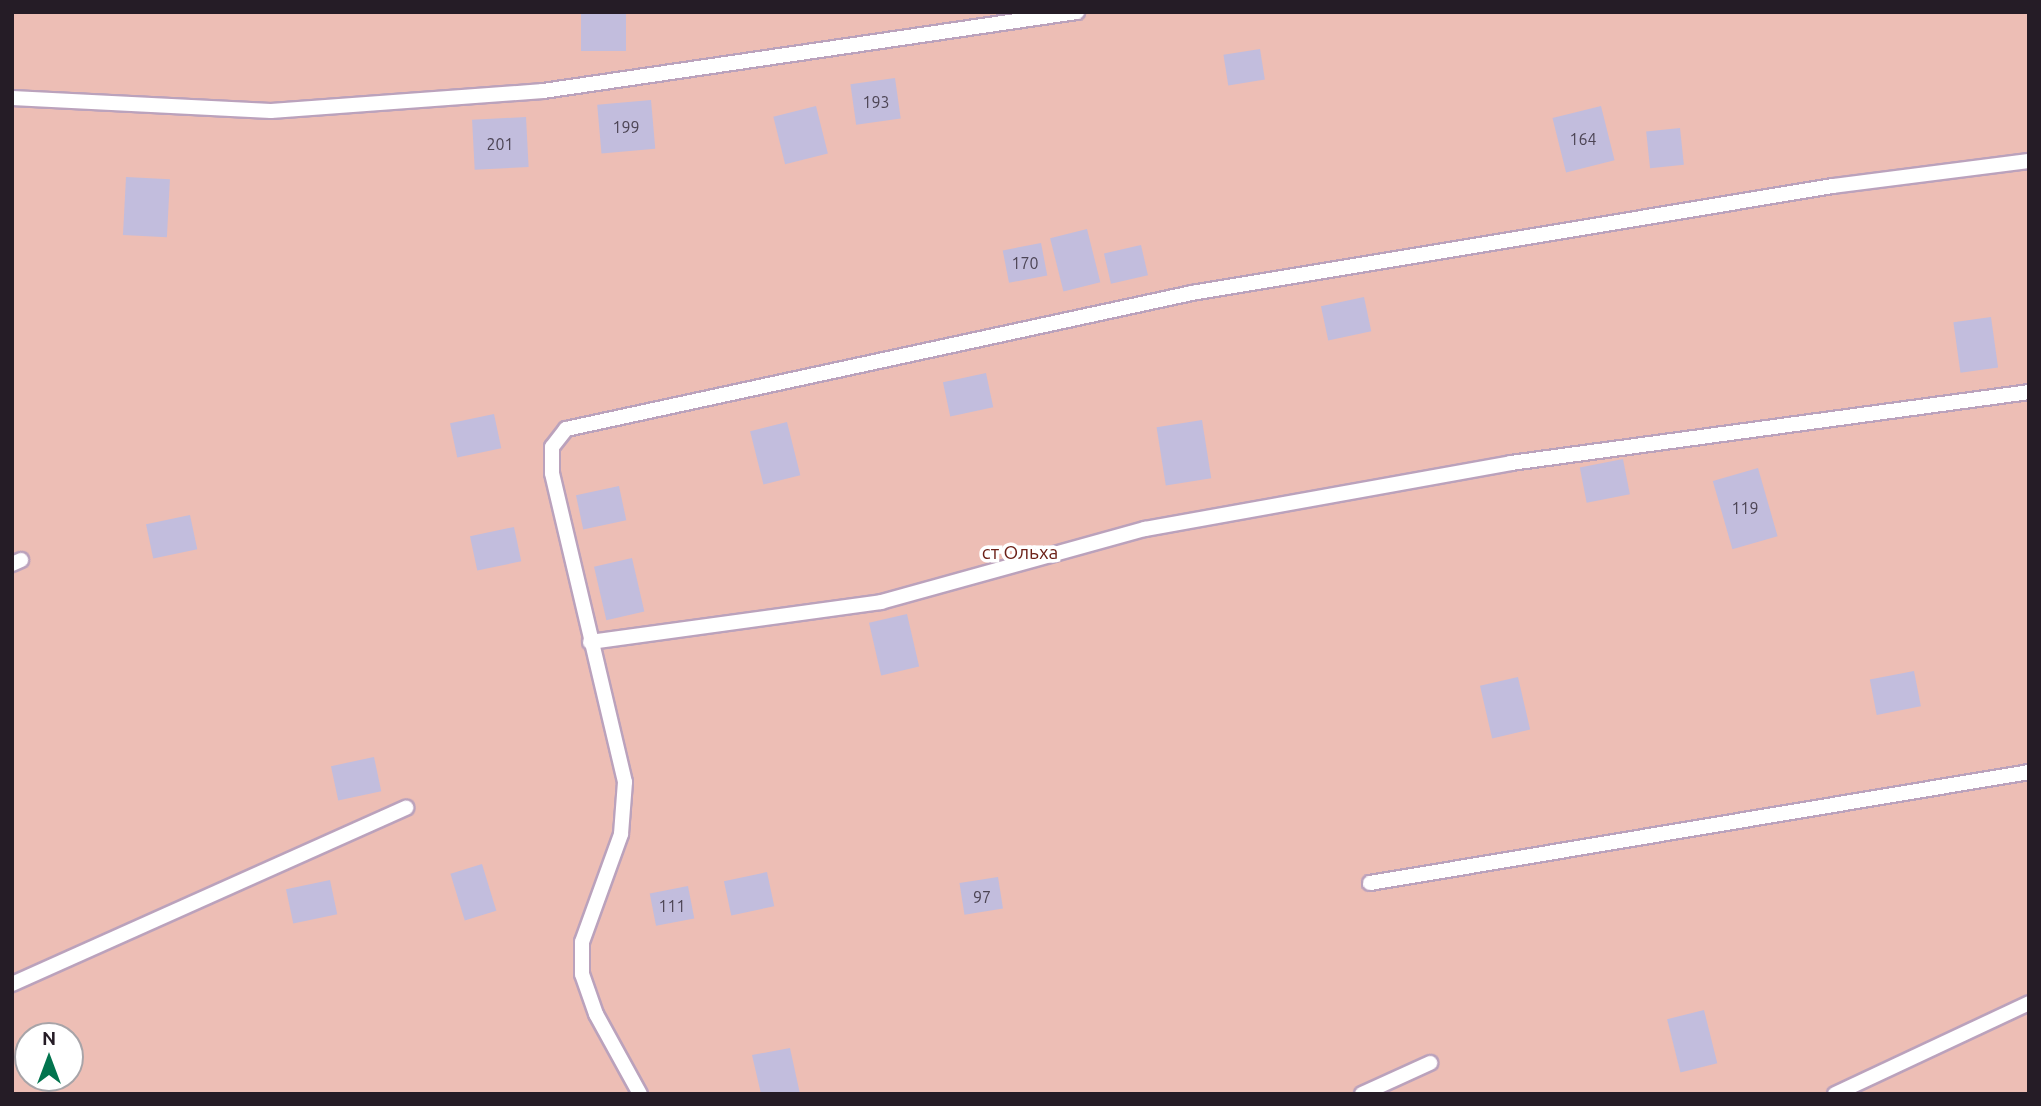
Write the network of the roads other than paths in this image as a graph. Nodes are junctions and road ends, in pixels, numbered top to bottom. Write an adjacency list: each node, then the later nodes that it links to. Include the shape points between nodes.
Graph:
1 (1077, 12): 2 (lane, via 543,92 271,111)
2 (12, 98)
3 (2029, 161): 5 (lane, via 1833,186 1192,293 566,429 552,447 552,473)
4 (2029, 391): 5 (lane, via 1511,463 1145,530 881,603)
5 (590, 642): 12 (lane, via 625,782 621,834 582,942 582,974 596,1014)
6 (2029, 772): 8 (lane)
7 (406, 808): 9 (lane)
8 (1370, 883)
9 (12, 984)
10 (2029, 1003): 14 (lane)
11 (1430, 1063): 13 (lane)
12 (639, 1094)
13 (1362, 1094)
14 (1835, 1094)

